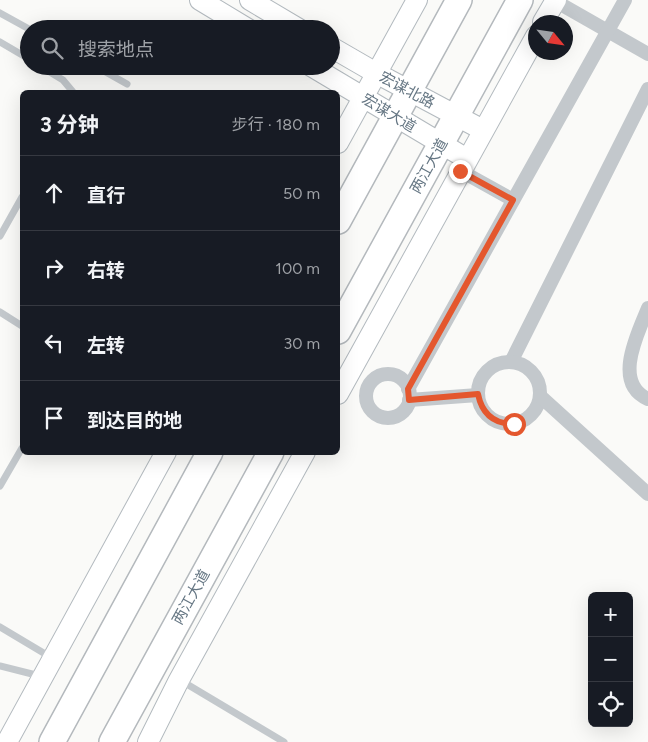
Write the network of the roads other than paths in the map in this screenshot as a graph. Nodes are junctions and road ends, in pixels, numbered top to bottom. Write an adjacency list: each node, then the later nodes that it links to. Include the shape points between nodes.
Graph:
1 (200, 0): 10 (street)
2 (250, 0): 11 (street)
3 (417, 0): 19 (street)
4 (459, 0): 26 (highway)
5 (520, 0): 29 (highway, 两江大道)
6 (625, 0): 13 (street)
7 (556, 1): 9 (street); 13 (street)
8 (0, 13): 12 (lane)
9 (547, 15)
10 (233, 20)
11 (284, 20)
12 (20, 24)
13 (608, 31): 18 (street); 34 (street)
14 (0, 42): 17 (lane)
15 (528, 50): 30 (street)
16 (340, 52): 19 (street, 宏谋北路)
17 (20, 54)
18 (648, 54)
19 (376, 73): 26 (street, 宏谋北路); 27 (street)
20 (55, 75): 25 (lane)
21 (111, 75): 23 (lane)
22 (326, 75): 27 (street, 宏谋大道)
23 (127, 84)
24 (648, 89): 42 (street)
25 (70, 90)
26 (409, 91): 28 (highway); 29 (street, 宏谋北路)
27 (363, 97): 28 (street, 宏谋大道); 31 (street)
28 (395, 116): 32 (street, 宏谋大道); 36 (highway)
29 (456, 116): 30 (street, 宏谋北路); 32 (highway, 两江大道)
30 (483, 130): 33 (street)
31 (340, 139)
32 (441, 144): 33 (street, 宏谋大道); 41 (highway, 两江大道)
33 (464, 165): 34 (street); 43 (street)
34 (513, 200): 46 (street)
35 (20, 201): 37 (lane)
36 (340, 217)
37 (0, 236)
38 (648, 308): 48 (street, via 628,370 636,389)
39 (0, 312): 40 (lane)
40 (20, 325)
41 (340, 327)
42 (511, 362): 45 (street, via 492,367 484,375); 47 (street, via 521,364 533,373 540,386)
43 (342, 386): 44 (street)
44 (368, 389): 46 (street, via 376,378 390,375 403,380); 46 (street, via 367,403 382,417 396,416 407,407)
45 (478, 394): 46 (street); 47 (street, via 486,414 504,424 528,418)
46 (409, 395)
47 (540, 396): 55 (street)
48 (648, 399)
49 (20, 451): 54 (lane)
50 (164, 455): 57 (street)
51 (208, 455): 62 (highway)
52 (269, 455): 63 (highway, 两江大道)
53 (303, 455): 60 (street)
54 (0, 486)
55 (648, 494)
56 (0, 627): 57 (lane)
57 (53, 659): 59 (street)
58 (0, 666): 59 (lane)
59 (43, 676): 61 (street)
60 (179, 680): 64 (street); 65 (lane)
61 (6, 742)
62 (52, 742)
63 (112, 742)
64 (148, 742)
65 (284, 742)

